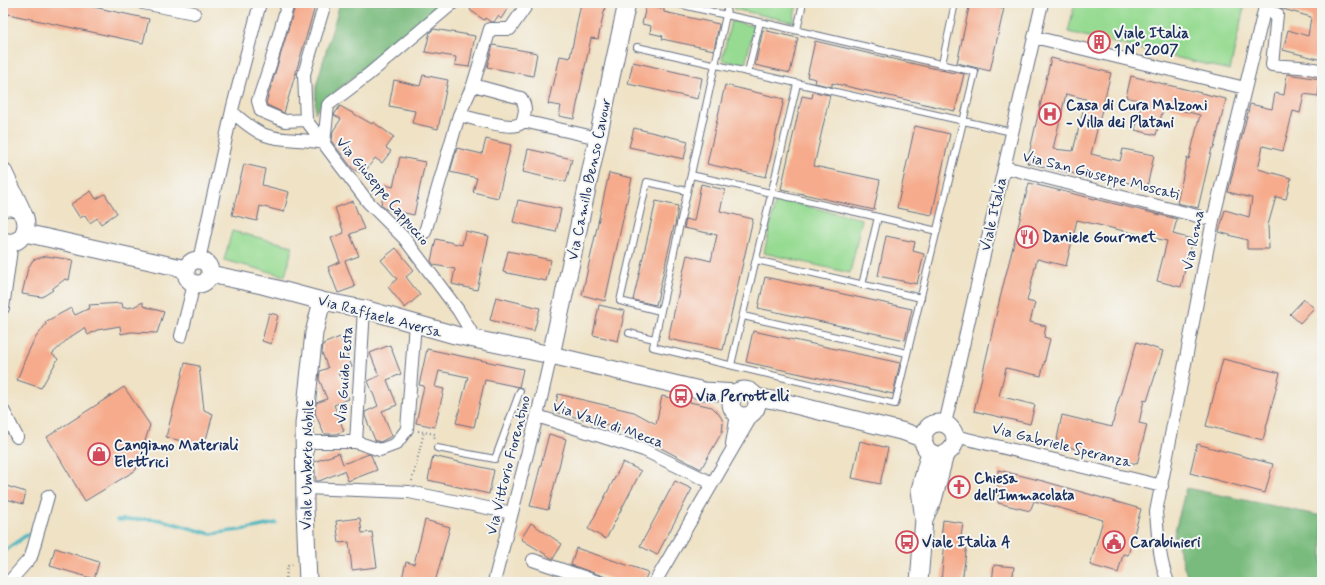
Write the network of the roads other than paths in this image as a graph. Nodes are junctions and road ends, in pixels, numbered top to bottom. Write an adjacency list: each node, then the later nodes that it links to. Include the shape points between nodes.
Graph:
1 (143, 3): 14 (street)
2 (260, 3): 27 (street)
3 (288, 3): 29 (street, via 258,101 261,111 285,121)
4 (325, 3): 29 (street, via 304,74)
5 (453, 3): 34 (street, via 328,105)
6 (528, 3): 25 (street, via 510,29 490,29)
7 (628, 3): 33 (main road, Via Camillo Benso Cavour)
8 (674, 3): 15 (lane)
9 (728, 3): 15 (lane)
10 (803, 3): 17 (lane)
11 (955, 3): 20 (lane)
12 (1042, 3): 18 (street, Viale Italia)
13 (1266, 7): 22 (street, via 1277,14 1272,65 1310,67); 26 (street, Via Roma)
14 (194, 13)
15 (726, 15): 16 (lane); 21 (lane)
16 (760, 22): 17 (lane); 23 (lane)
17 (797, 30): 20 (lane)
18 (1034, 37): 26 (street); 32 (street, Viale Italia)
19 (637, 47): 21 (lane)
20 (942, 64): 31 (lane, via 975,72)
21 (715, 65): 23 (lane); 36 (lane)
22 (1322, 71)
23 (748, 72): 24 (lane)
24 (797, 84): 31 (lane); 39 (lane)
25 (473, 85): 28 (street); 30 (street, via 521,98 525,110)
26 (1245, 88): 43 (street, Via Roma)
27 (232, 112): 34 (street, Via Giuseppe Cappuccio, via 250,127 265,135); 48 (street)
28 (459, 116): 30 (street, via 509,126 518,125); 45 (street)
29 (306, 120): 34 (street)
30 (523, 121): 33 (street)
31 (963, 121): 32 (lane); 44 (lane)
32 (1012, 132): 35 (street, Viale Italia)
33 (598, 138): 62 (main road, Via Camillo Benso Cavour)
34 (324, 143): 60 (street, Via Giuseppe Cappuccio, via 368,202 404,238 458,310)
35 (1004, 167): 43 (street, Via San Giuseppe Moscati); 69 (street, Viale Italia)
36 (691, 175): 38 (lane); 39 (lane)
37 (4, 178): 41 (main road)
38 (687, 191): 54 (lane); 54 (lane, via 647,182 620,301)
39 (772, 193): 42 (lane); 47 (lane)
40 (3, 208): 41 (main road, via 14,207)
41 (22, 213): 46 (main road, via 27,222)
42 (878, 217): 44 (lane); 49 (lane)
43 (1213, 220): 77 (street, Via Roma)
44 (937, 231): 50 (lane)
45 (425, 232)
46 (13, 239): 48 (main road); 52 (street)
47 (756, 260): 49 (lane); 55 (lane)
48 (193, 271): 51 (main road, Via Raffaele Aversa, via 202,284 210,274); 58 (street)
49 (862, 285): 50 (lane)
50 (920, 298): 61 (lane)
51 (322, 300): 53 (main road, Via Raffaele Aversa); 71 (main road, Viale Umberto Nobile, via 314,333 304,424)
52 (3, 308)
53 (364, 310): 56 (main road, Via Raffaele Aversa); 72 (street, Via Guido Festa)
54 (660, 311): 59 (lane)
55 (743, 316): 61 (lane); 63 (lane)
56 (415, 323): 60 (main road, Via Raffaele Aversa); 72 (street, Via Guido Festa, via 407,429 396,444 380,450)
57 (628, 333): 59 (lane)
58 (181, 336)
59 (654, 339): 63 (lane, via 653,346)
60 (476, 340): 62 (main road, Via Raffaele Aversa)
61 (907, 353): 63 (lane, via 895,404)
62 (551, 355): 65 (main road, Via Raffaele Aversa, via 704,391); 68 (street, Via Vittorio Fiorentino)
63 (731, 365)
64 (520, 391): 73 (lane, via 495,459)
65 (735, 404): 66 (main road, via 741,416 748,416); 66 (main road, via 741,391 746,390 753,394); 75 (street)
66 (755, 406): 74 (main road, via 778,401 905,432); 75 (street)
67 (3, 410): 70 (street)
68 (537, 416): 76 (street, Via Valle di Mecca, via 644,450); 80 (street, Via Vittorio Fiorentino)
69 (950, 430): 74 (main road, via 954,445 951,450); 74 (main road, via 937,424 926,431); 77 (street, Via Gabriele Speranza)
70 (17, 438)
71 (312, 442): 72 (street, Via Guido Festa); 78 (main road, Viale Umberto Nobile)
72 (356, 442)
73 (436, 448)
74 (933, 448): 87 (main road, via 933,500 924,519)
75 (731, 449): 76 (street)
76 (712, 483): 86 (street)
77 (1162, 486): 88 (street, Via Roma, via 1156,512 1159,543)
78 (305, 488): 80 (street, via 409,492); 83 (main road, Viale Umberto Nobile)
79 (48, 496): 82 (street, via 30,557)
80 (512, 513): 84 (street, Via Vittorio Fiorentino)
81 (534, 560): 85 (street)
82 (9, 582)
83 (308, 582)
84 (494, 582)
85 (598, 582)
86 (655, 582)
87 (919, 582)
88 (1168, 582)

